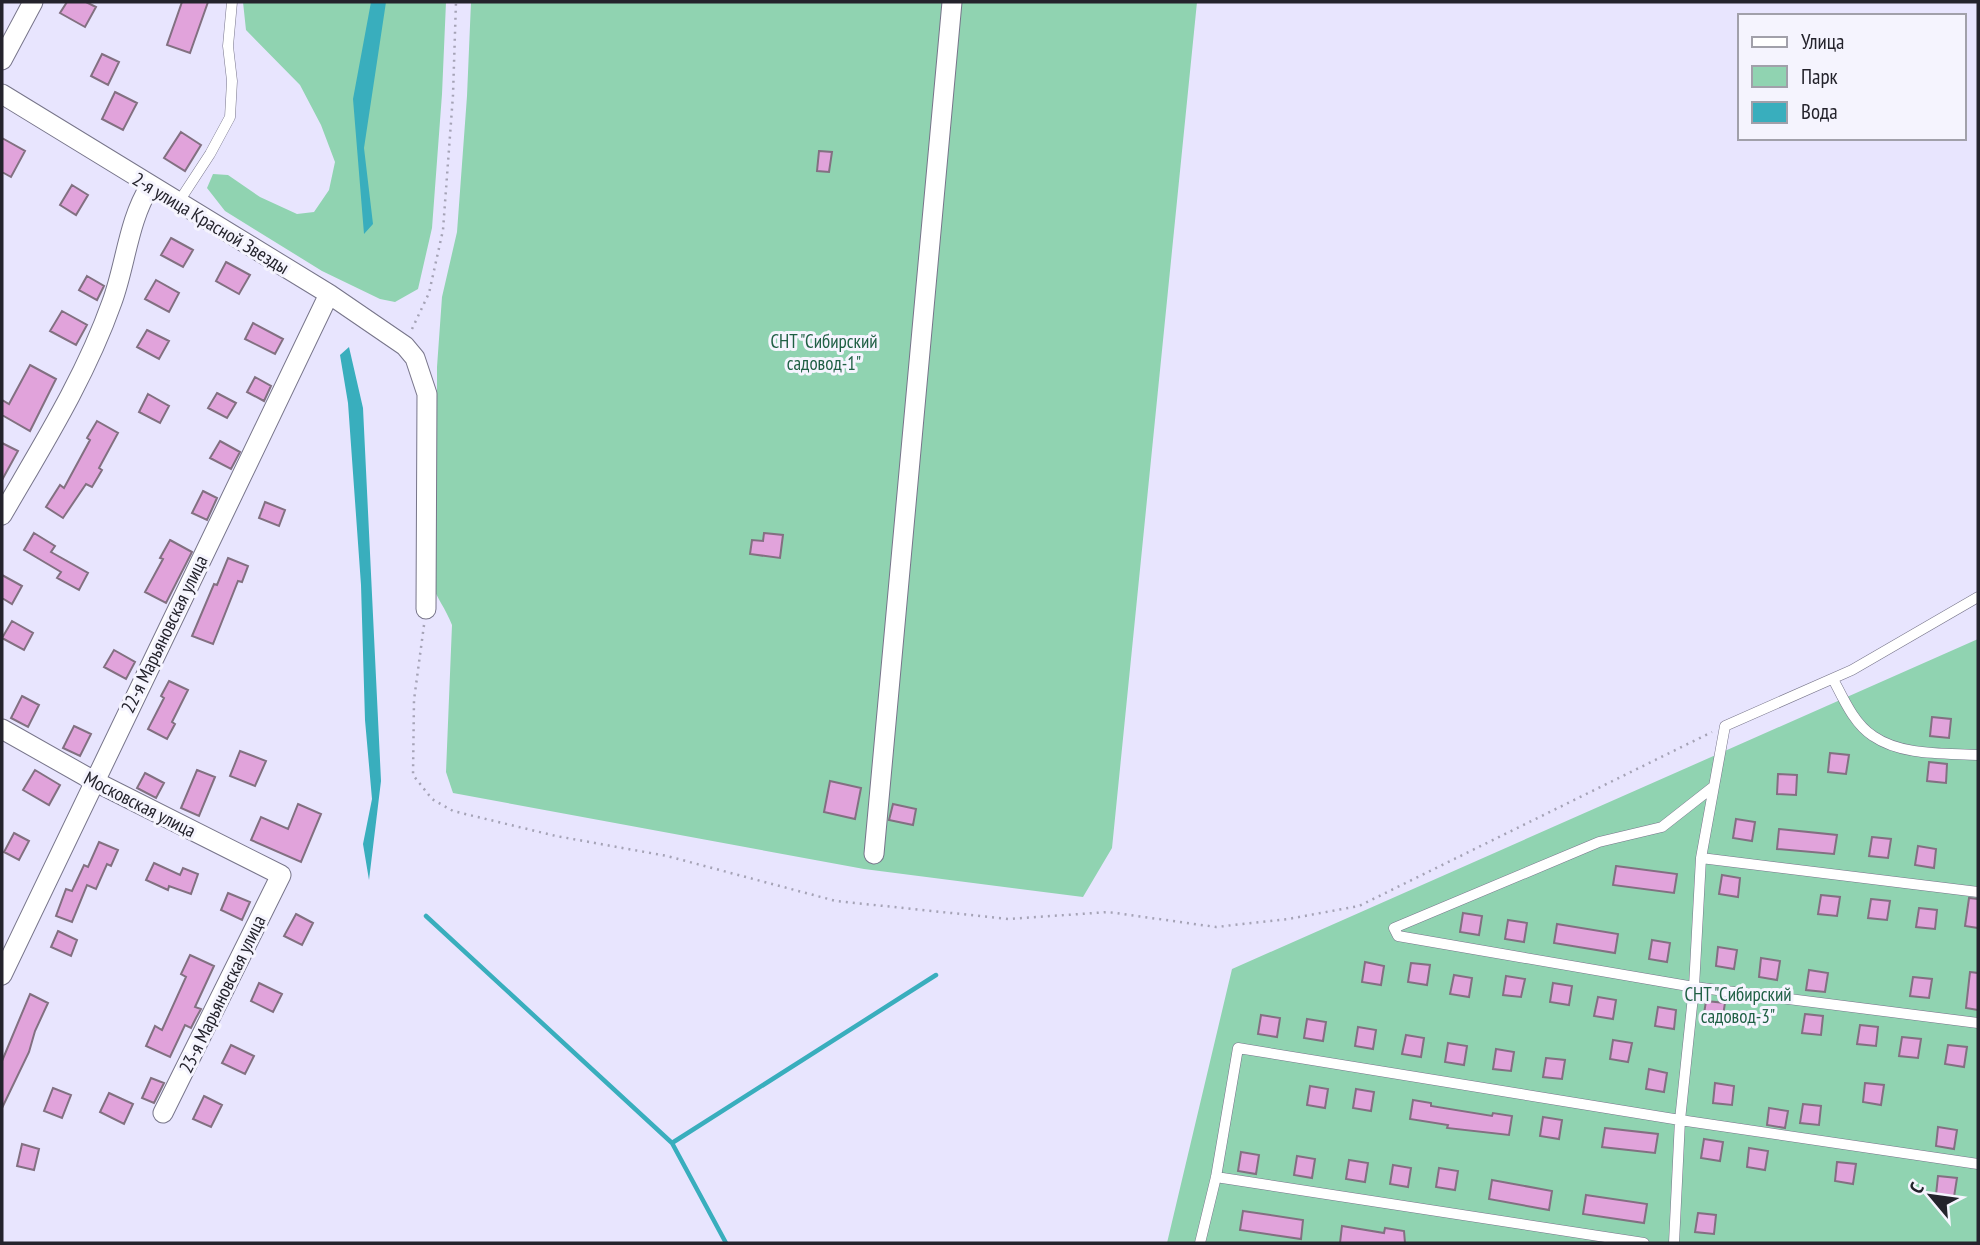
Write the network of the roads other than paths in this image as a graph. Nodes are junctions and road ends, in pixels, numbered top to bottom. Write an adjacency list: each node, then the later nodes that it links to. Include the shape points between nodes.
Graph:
1 (33, 2): 4 (street)
2 (232, 2): 7 (lane, via 230,117)
3 (952, 2): 17 (street)
4 (2, 60)
5 (2, 94): 6 (street, 2-я улица Красной Звезды)
6 (150, 186): 7 (street, 2-я улица Красной Звезды); 9 (street, via 140,203 113,302 76,388)
7 (178, 202): 8 (street, 2-я улица Красной Звезды)
8 (329, 294): 11 (street, 2-я улица Красной Звезды, via 410,352 427,394); 15 (street, 22-я Марьяновская улица)
9 (2, 515)
10 (1978, 597): 12 (lane)
11 (426, 609)
12 (1833, 679): 14 (lane, via 1847,707 1872,736 1904,750); 16 (lane, via 1725,726)
13 (2, 729): 15 (street, Московская улица)
14 (1978, 755)
15 (94, 780): 19 (street, Московская улица); 21 (street, 22-я Марьяновская улица)
16 (1713, 787): 18 (lane); 22 (lane, via 1662,827 1599,842 1394,928 1398,936)
17 (874, 853)
18 (1701, 858): 20 (lane); 22 (lane)
19 (281, 875): 24 (street, 23-я Марьяновская улица)
20 (1978, 892)
21 (2, 975)
22 (1694, 987): 23 (lane); 25 (lane)
23 (1978, 1023)
24 (163, 1114)
25 (1680, 1120): 26 (lane); 27 (lane, via 1238,1048); 30 (lane)
26 (1978, 1164)
27 (1216, 1177): 28 (lane); 29 (lane)
28 (1200, 1243)
29 (1644, 1243)
30 (1674, 1243)

